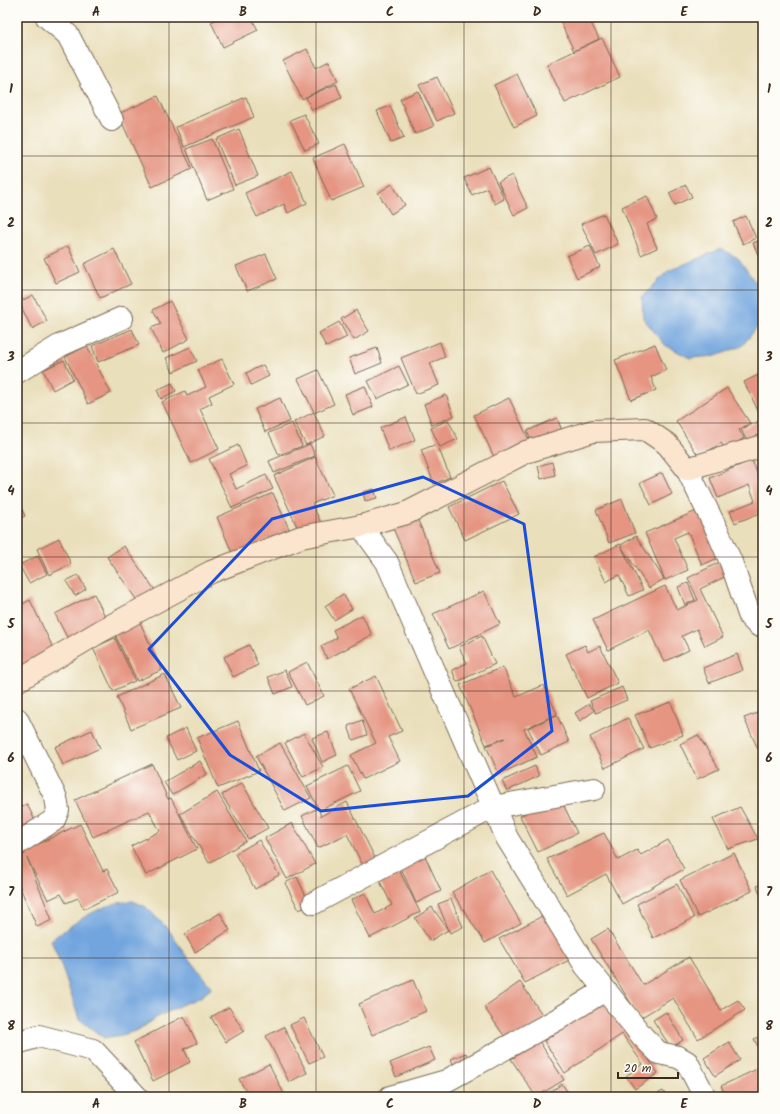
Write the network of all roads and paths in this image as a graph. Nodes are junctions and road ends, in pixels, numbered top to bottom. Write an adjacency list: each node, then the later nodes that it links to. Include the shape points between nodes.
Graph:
1 (47, 17): 2 (street, via 68,35)
2 (112, 120)
3 (122, 318): 4 (street, via 61,345)
4 (17, 372)
5 (763, 446): 6 (main road)
6 (687, 469): 7 (main road, via 668,444 645,429 592,431 526,452 407,513); 8 (street, via 717,530 750,617 758,625)
7 (362, 526): 9 (main road, via 301,537 210,572 101,631); 12 (street, via 387,562)
8 (763, 624)
9 (17, 681)
10 (17, 719): 13 (street, via 56,798 58,810 54,820)
11 (594, 789): 12 (street)
12 (493, 807): 14 (street); 15 (street, via 515,852 585,965)
13 (17, 844)
14 (314, 903)
15 (605, 990): 18 (street, via 446,1081); 19 (street, via 659,1053 678,1057 687,1062)
16 (17, 1043): 17 (street, via 40,1036 93,1050)
17 (137, 1097)
18 (390, 1097)
19 (705, 1097)

